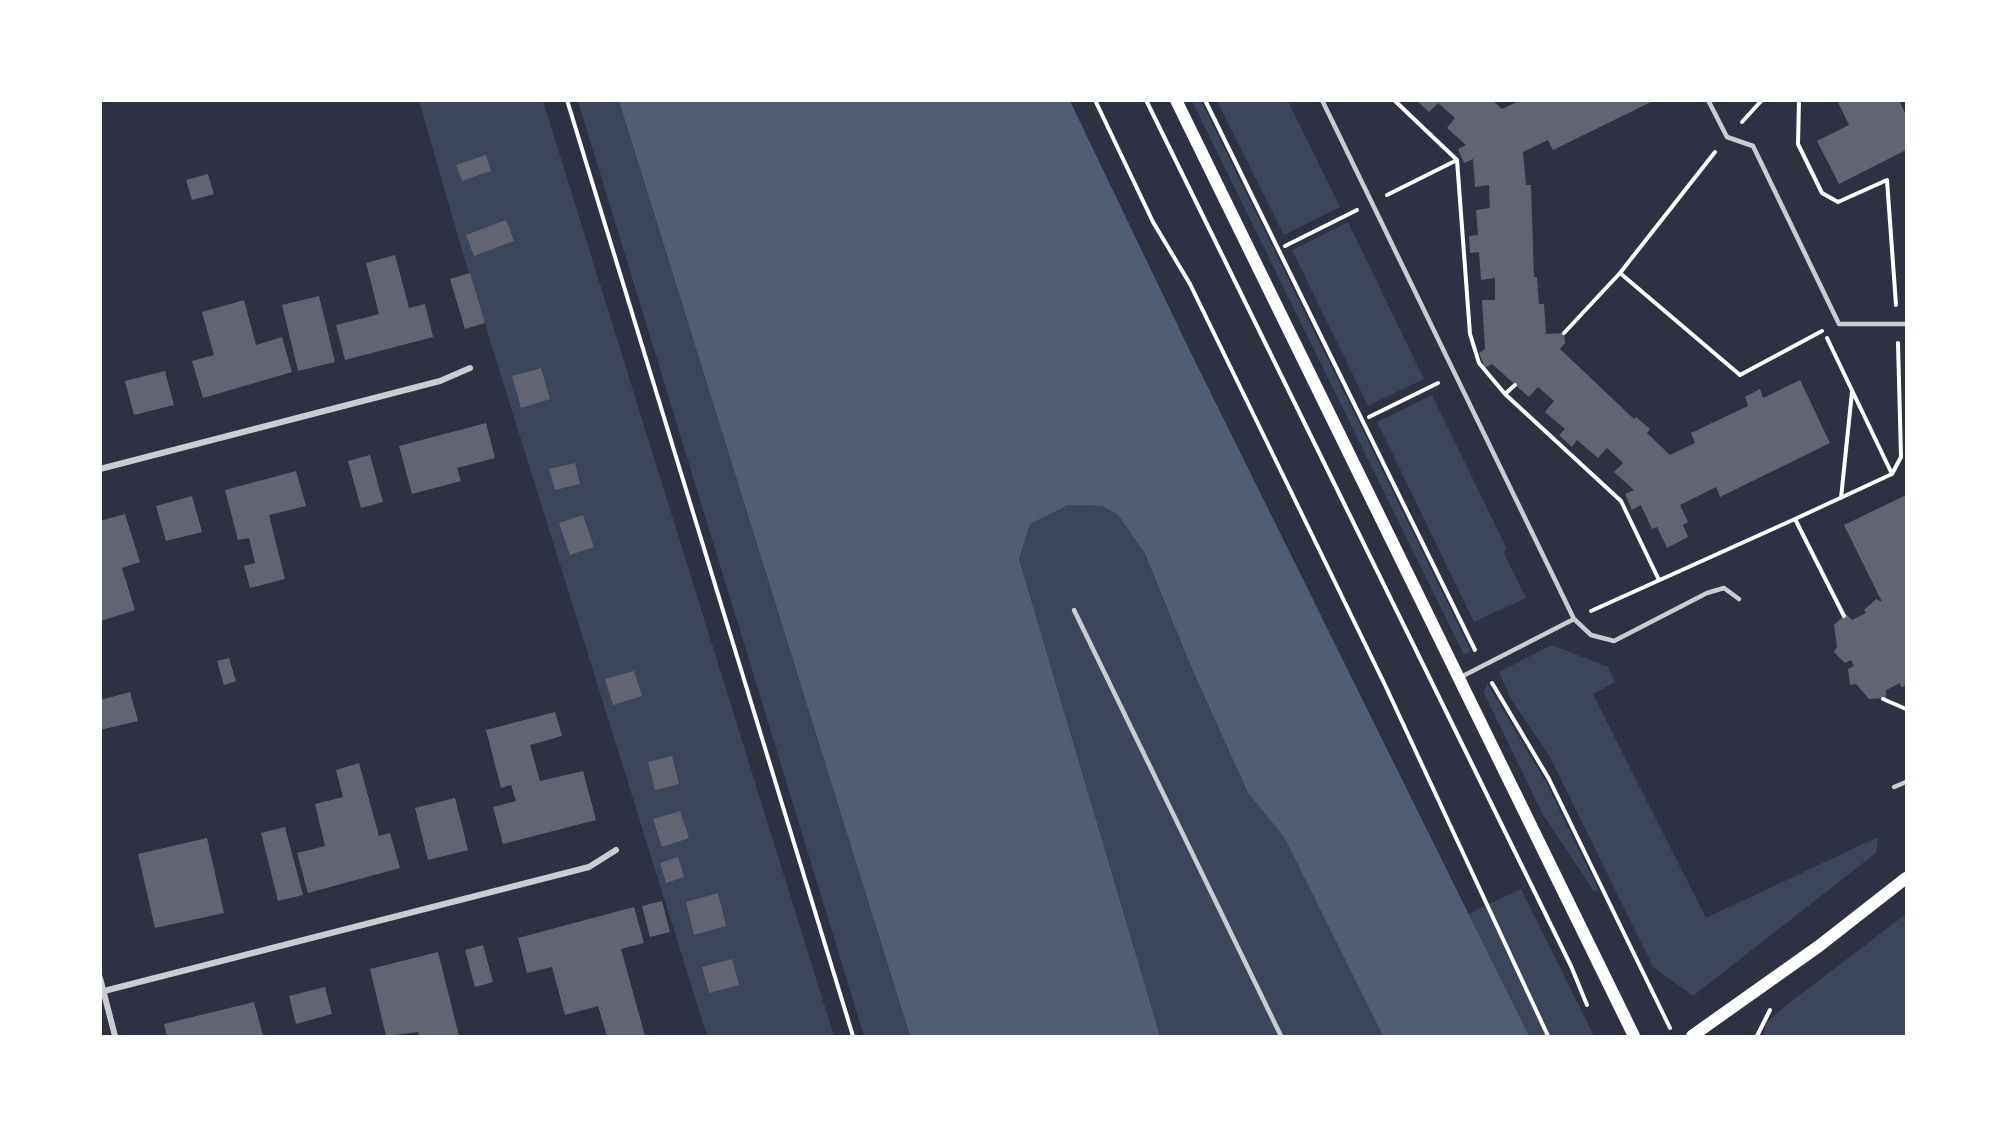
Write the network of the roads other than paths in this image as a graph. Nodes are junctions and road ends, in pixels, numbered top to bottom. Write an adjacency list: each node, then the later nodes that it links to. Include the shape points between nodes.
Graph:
1 (1176, 100): 10 (main road)
2 (1322, 100): 9 (lane)
3 (1708, 100): 4 (lane, via 1727,137 1753,146 1839,324)
4 (1906, 324)
5 (470, 368): 6 (street, via 440,381)
6 (100, 469)
7 (1739, 599): 9 (lane, via 1724,588 1707,593 1614,641 1591,634)
8 (1074, 610): 18 (lane)
9 (1574, 619): 10 (lane)
10 (1459, 678): 19 (main road)
11 (1906, 782): 12 (lane)
12 (1894, 787)
13 (616, 850): 16 (street, via 589,867)
14 (1906, 878): 20 (main road, via 1819,946)
15 (100, 978): 16 (street)
16 (104, 991): 17 (street)
17 (115, 1036)
18 (1281, 1036)
19 (1634, 1036)
20 (1692, 1036)

